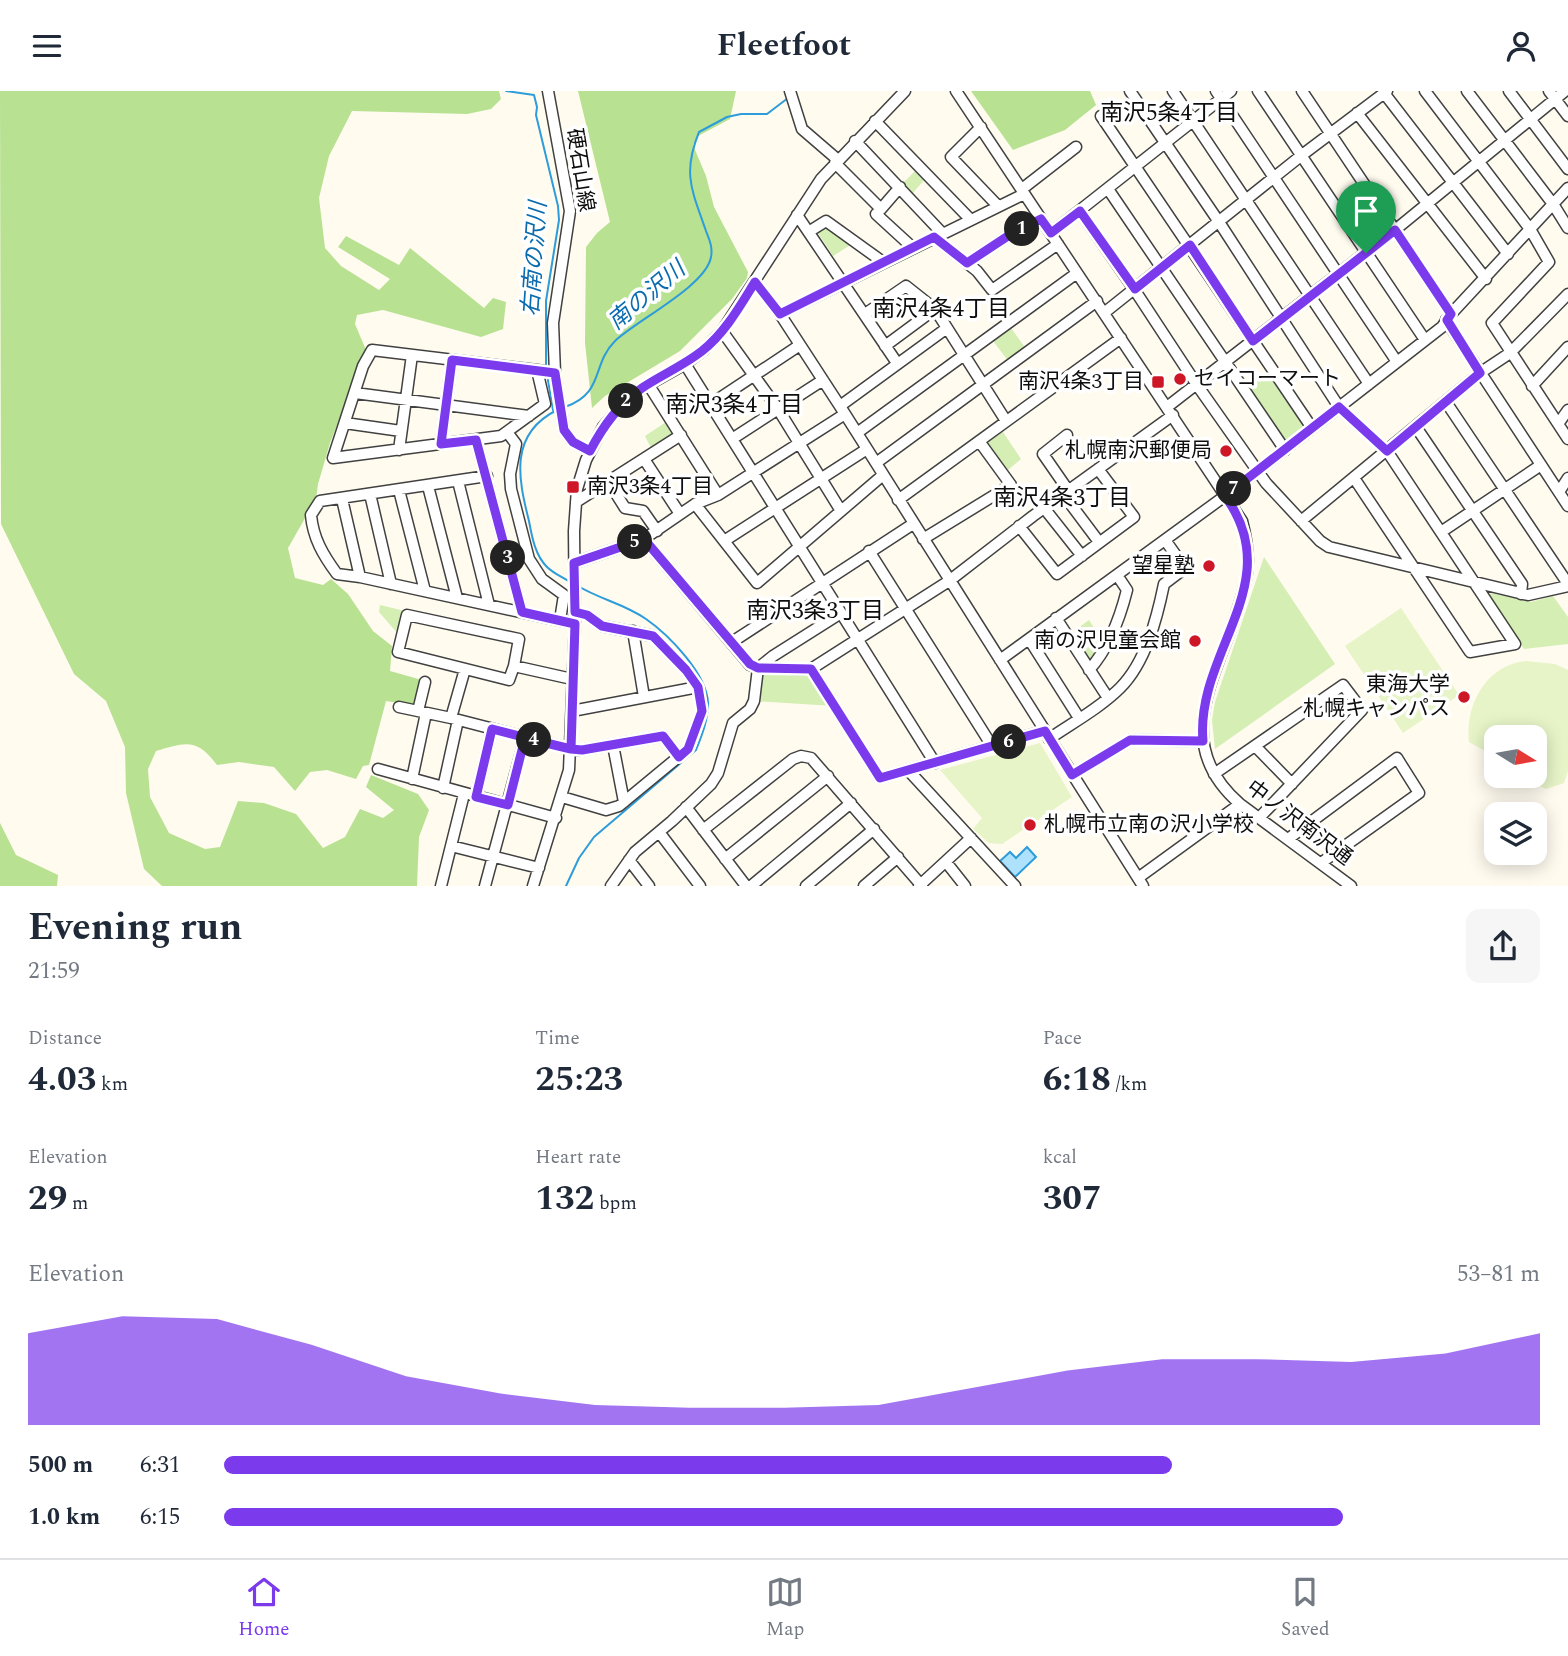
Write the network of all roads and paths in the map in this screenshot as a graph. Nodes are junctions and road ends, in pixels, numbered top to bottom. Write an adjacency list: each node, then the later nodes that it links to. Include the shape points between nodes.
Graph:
1 (548, 91): 96 (street, 硬石山線, via 570,211 553,323)
2 (790, 91): 30 (street, via 802,129)
3 (905, 91): 22 (street)
4 (956, 91): 23 (street, 中ノ沢南沢通)
5 (1130, 91): 27 (street)
6 (1173, 91): 21 (street)
7 (1231, 91): 15 (street)
8 (1258, 91): 29 (street)
9 (1302, 91): 24 (street)
10 (1425, 91): 31 (street)
11 (1467, 91): 26 (street)
12 (1509, 91): 20 (street)
13 (1386, 92): 17 (street); 35 (street)
14 (1566, 92): 16 (street)
15 (1218, 95): 21 (street); 34 (street)
16 (1552, 95): 19 (street); 20 (street)
17 (1357, 113): 24 (street); 41 (street)
18 (1101, 116): 32 (street)
19 (1568, 116)
20 (1530, 119): 26 (street); 33 (street)
21 (1193, 120): 27 (street); 40 (street)
22 (875, 121): 25 (street); 47 (street)
23 (981, 127): 39 (street, 中ノ沢南沢通); 43 (street, via 951,157)
24 (1331, 132): 29 (street); 52 (street)
25 (855, 141): 30 (street); 36 (street)
26 (1504, 141): 31 (street); 42 (street)
27 (1165, 142): 32 (street); 49 (street)
28 (1076, 147): 39 (street)
29 (1302, 155): 34 (street); 59 (street)
30 (836, 161): 44 (street); 46 (street)
31 (1479, 161): 35 (street); 51 (street)
32 (1135, 166): 38 (street); 57 (street)
33 (1568, 169)
34 (1275, 178): 40 (street); 65 (street)
35 (1454, 182): 41 (street); 60 (street)
36 (900, 187): 44 (street); 55 (street)
37 (1568, 188): 42 (street)
38 (1108, 189): 45 (street); 63 (street)
39 (1023, 192): 43 (street); 48 (street, 中ノ沢南沢通)
40 (1247, 199): 49 (street); 71 (street)
41 (1427, 203): 52 (street); 66 (street)
42 (1553, 204): 50 (street); 51 (street)
43 (998, 206): 47 (street)
44 (881, 209): 58 (street, via 876,214)
45 (1080, 211): 54 (street); 69 (street)
46 (797, 215): 53 (street); 68 (street)
47 (970, 219): 55 (street)
48 (1041, 219): 54 (street, 中ノ沢南沢通); 62 (street)
49 (1219, 222): 57 (street); 78 (street)
50 (1568, 228)
51 (1530, 229): 60 (street); 87 (street, via 1549,262 1492,323)
52 (1395, 230): 59 (street); 77 (street)
53 (810, 231): 61 (street, via 826,221); 67 (street)
54 (1051, 233): 56 (street, 中ノ沢南沢通)
55 (938, 235): 58 (street); 62 (street)
56 (1058, 244): 62 (street, via 992,290); 64 (street, 中ノ沢南沢通)
57 (1190, 245): 63 (street); 83 (street)
58 (912, 247): 61 (street)
59 (1366, 253): 65 (street); 82 (street)
60 (1508, 254): 66 (street)
61 (883, 262): 67 (street)
62 (967, 263)
63 (1162, 267): 69 (street); 93 (street)
64 (1077, 273): 72 (street, 中ノ沢南沢通); 89 (street)
65 (1338, 274): 71 (street); 91 (street)
66 (1486, 279): 77 (street)
67 (844, 281): 75 (street); 76 (street)
68 (755, 282): 75 (street); 80 (street)
69 (1135, 289): 74 (street); 103 (street)
70 (1568, 294): 87 (street)
71 (1309, 296): 78 (street); 101 (street)
72 (1097, 301): 74 (street, 中ノ沢南沢通); 102 (street)
73 (935, 309): 76 (street, via 906,286); 79 (street); 85 (street)
74 (1104, 313): 81 (street, 中ノ沢南沢通)
75 (780, 314): 84 (street)
76 (865, 314): 85 (street)
77 (1449, 317): 82 (street); 97 (street)
78 (1281, 319): 83 (street); 110 (street)
79 (947, 328): 89 (street); 92 (street)
80 (722, 331): 94 (street); 98 (street)
81 (1121, 338): 114 (street, 中ノ沢南沢通); 116 (street)
82 (1425, 340): 91 (street)
83 (1253, 341): 93 (street); 120 (street)
84 (800, 345): 98 (street); 99 (street)
85 (886, 346): 92 (street)
86 (1568, 347): 104 (street)
87 (1510, 353): 97 (street); 104 (street)
88 (412, 355): 90 (street); 105 (street, via 372,350); 106 (street)
89 (964, 355): 102 (street); 123 (street)
90 (452, 360): 95 (street); 108 (street)
91 (1397, 362): 101 (street)
92 (897, 363): 112 (street)
93 (1225, 363): 103 (street); 134 (street)
94 (685, 364): 100 (street); 109 (street)
95 (537, 370): 96 (street); 115 (street, via 545,404)
96 (555, 373): 135 (street, 硬石山線, via 568,436)
97 (1480, 373): 107 (street); 139 (street)
98 (755, 375): 109 (street); 111 (street)
99 (823, 380): 111 (street); 112 (street)
100 (648, 384): 124 (street); 135 (street, via 620,407)
101 (1369, 384): 110 (street)
102 (983, 385): 116 (street); 138 (street)
103 (1197, 386): 114 (street); 141 (street)
104 (1532, 386): 118 (street)
105 (355, 393): 106 (street); 117 (street)
106 (406, 399): 108 (street); 121 (street)
107 (1446, 402): 119 (street); 151 (street)
108 (446, 404): 115 (street); 130 (street)
109 (711, 404): 126 (street)
110 (1339, 407): 120 (street); 136 (street)
111 (778, 409): 126 (street); 131 (street)
112 (843, 410): 123 (street); 131 (street)
113 (1568, 410): 118 (street)
114 (1170, 411): 140 (street); 157 (street, 中ノ沢南沢通)
115 (529, 416): 122 (street)
116 (1006, 421): 129 (street)
117 (345, 423): 121 (street); 133 (street, via 333,458)
118 (1558, 424): 127 (street)
119 (1416, 427): 136 (street); 165 (street)
120 (1312, 428): 134 (street)
121 (401, 431): 133 (street)
122 (508, 432): 128 (street); 199 (street, via 516,444 511,489 529,559 542,579 564,595)
123 (857, 433): 132 (street)
124 (681, 435): 137 (street); 156 (street)
125 (1068, 435): 153 (street, via 1042,454)
126 (732, 439): 142 (street)
127 (1568, 439)
128 (476, 440): 130 (street); 144 (street)
129 (979, 441): 159 (street); 174 (street, via 1011,485)
130 (441, 444): 133 (street)
131 (800, 444): 142 (street); 145 (street)
132 (867, 449): 138 (street); 145 (street)
133 (398, 450)
134 (1285, 450): 141 (street)
135 (590, 451): 160 (street)
136 (1387, 451): 146 (street); 172 (street)
137 (644, 459): 149 (street); 167 (street)
138 (876, 463): 143 (street)
139 (1541, 465): 151 (street); 154 (street)
140 (1098, 469): 153 (street); 177 (street, via 1134,517)
141 (1257, 471): 157 (street); 168 (street)
142 (753, 472): 156 (street); 162 (street)
143 (883, 475): 159 (street); 166 (street)
144 (487, 476): 148 (street); 196 (street)
145 (821, 478): 162 (street); 166 (street)
146 (1354, 478): 168 (street); 182 (street)
147 (1568, 478): 154 (street)
148 (458, 481): 150 (street); 193 (street)
149 (608, 481): 160 (street); 171 (street, via 625,508 643,511)
150 (428, 486): 152 (street); 192 (street)
151 (1504, 488): 165 (street); 189 (street)
152 (399, 490): 155 (street); 190 (street)
153 (1066, 492): 164 (street); 177 (street)
154 (1559, 492): 163 (street)
155 (370, 495): 158 (street); 188 (street)
156 (718, 495): 161 (street)
157 (1225, 496): 175 (street); 224 (street, 中ノ沢南沢通, via 1247,539 1248,569 1206,697)
158 (342, 499): 184 (street); 184 (street, via 320,501 311,515 312,530 337,574)
159 (898, 500): 169 (street)
160 (576, 502): 181 (street)
161 (695, 504): 167 (street); 176 (street)
162 (775, 506): 176 (street); 178 (street)
163 (1568, 506)
164 (1044, 507): 170 (street); 180 (street)
165 (1472, 510): 172 (street); 191 (street, via 1522,584)
166 (841, 511): 178 (street)
167 (680, 515): 171 (street)
168 (1301, 521): 182 (street, via 1329,547)
169 (913, 524): 174 (street); 179 (street)
170 (1019, 526): 180 (street, via 1057,574); 185 (street)
171 (657, 531): 173 (street)
172 (1441, 532): 187 (street)
173 (644, 539): 181 (street); 204 (street)
174 (923, 539): 185 (street)
175 (1165, 540): 183 (street); 215 (street, via 1185,568 1164,583 1136,666)
176 (723, 541): 178 (street, via 757,583)
177 (1099, 542): 180 (street)
178 (800, 545): 186 (street)
179 (869, 551): 186 (street); 195 (street)
180 (1082, 556)
181 (574, 563): 194 (street)
182 (1412, 567): 187 (street); 187 (street, via 1470,652 1515,644)
183 (1116, 575): 198 (street); 210 (street, via 1127,590 1121,612)
184 (360, 577): 188 (street)
185 (949, 581): 195 (street); 205 (street)
186 (822, 582): 197 (street); 204 (street)
187 (1475, 583): 191 (street)
188 (391, 584): 190 (street)
189 (1568, 585): 191 (street)
190 (425, 591): 192 (street)
191 (1521, 593)
192 (457, 598): 193 (street)
193 (489, 605): 196 (street)
194 (575, 609): 200 (street); 201 (street, via 602,626)
195 (906, 610): 203 (street); 226 (street)
196 (522, 612): 199 (street)
197 (841, 613): 203 (street); 207 (street)
198 (1056, 618): 202 (street); 210 (street)
199 (560, 620): 200 (street)
200 (575, 624): 211 (street)
201 (633, 631): 213 (street, via 653,636); 214 (street)
202 (1029, 639): 205 (street); 219 (street)
203 (858, 640): 209 (street); 230 (street)
204 (732, 642): 207 (street)
205 (1000, 660): 222 (street)
206 (514, 666): 208 (street, via 509,680); 208 (street, via 519,639 407,615 398,652); 211 (street)
207 (758, 668): 209 (street); 246 (street, via 754,701 733,723 718,773)
208 (465, 669): 220 (street)
209 (811, 669): 232 (street, via 880,778)
210 (1090, 670): 215 (street)
211 (572, 679): 217 (street)
212 (425, 682): 218 (street)
213 (698, 687): 214 (street); 229 (street, via 702,711 688,749)
214 (644, 697): 217 (street)
215 (1108, 698): 219 (street)
216 (399, 707): 218 (street)
217 (572, 711): 228 (street)
218 (422, 712): 220 (street); 236 (street)
219 (1079, 718): 222 (street)
220 (455, 719): 221 (street); 238 (street)
221 (492, 729): 223 (street); 240 (street)
222 (1047, 735): 226 (street); 234 (street)
223 (525, 738): 228 (street); 245 (street)
224 (1203, 741): 233 (street, 中ノ沢南沢通); 234 (street, via 1130,740)
225 (613, 745): 228 (street); 229 (street, via 663,736); 242 (street)
226 (992, 746): 230 (street)
227 (1255, 746): 233 (street); 237 (street); 237 (street, via 1343,685 1362,710)
228 (571, 749): 241 (street)
229 (679, 757): 242 (street)
230 (935, 763): 232 (street)
231 (378, 769): 236 (street)
232 (908, 770): 252 (street)
233 (1214, 774): 244 (street, 中ノ沢南沢通)
234 (1072, 775): 262 (street)
235 (828, 776): 243 (street); 250 (street, via 811,758 793,759); 257 (street)
236 (412, 779): 238 (street)
237 (1292, 784): 248 (street)
238 (443, 788): 239 (street)
239 (464, 794): 240 (street); 254 (street)
240 (476, 797): 245 (street)
241 (562, 797): 242 (street, via 606,810); 247 (street)
242 (624, 802)
243 (851, 803): 249 (street); 270 (street)
244 (1240, 804): 248 (street, 中ノ沢南沢通); 262 (street)
245 (508, 805): 247 (street); 255 (street)
246 (686, 807): 250 (street); 251 (street)
247 (556, 818): 261 (street)
248 (1259, 818): 253 (street, 中ノ沢南沢通)
249 (874, 829): 256 (street); 271 (street)
250 (703, 830): 257 (street)
251 (659, 832): 258 (street); 269 (street)
252 (971, 838): 259 (street); 274 (street)
253 (1288, 839): 260 (street, 中ノ沢南沢通); 260 (street, via 1396,758 1419,793)
254 (451, 846): 255 (street); 264 (street)
255 (493, 857): 261 (street); 265 (street)
256 (898, 857): 263 (street); 272 (street)
257 (725, 859): 270 (street)
258 (629, 860): 267 (street); 268 (street)
259 (946, 862): 263 (street); 273 (street)
260 (1321, 863): 275 (street, 中ノ沢南沢通)
261 (539, 868): 266 (street)
262 (1141, 882)
263 (921, 885)
264 (441, 886)
265 (485, 886)
266 (533, 886)
267 (611, 886)
268 (649, 886)
269 (700, 886)
270 (749, 886)
271 (806, 886)
272 (864, 886)
273 (965, 886)
274 (1015, 886)
275 (1351, 886)

